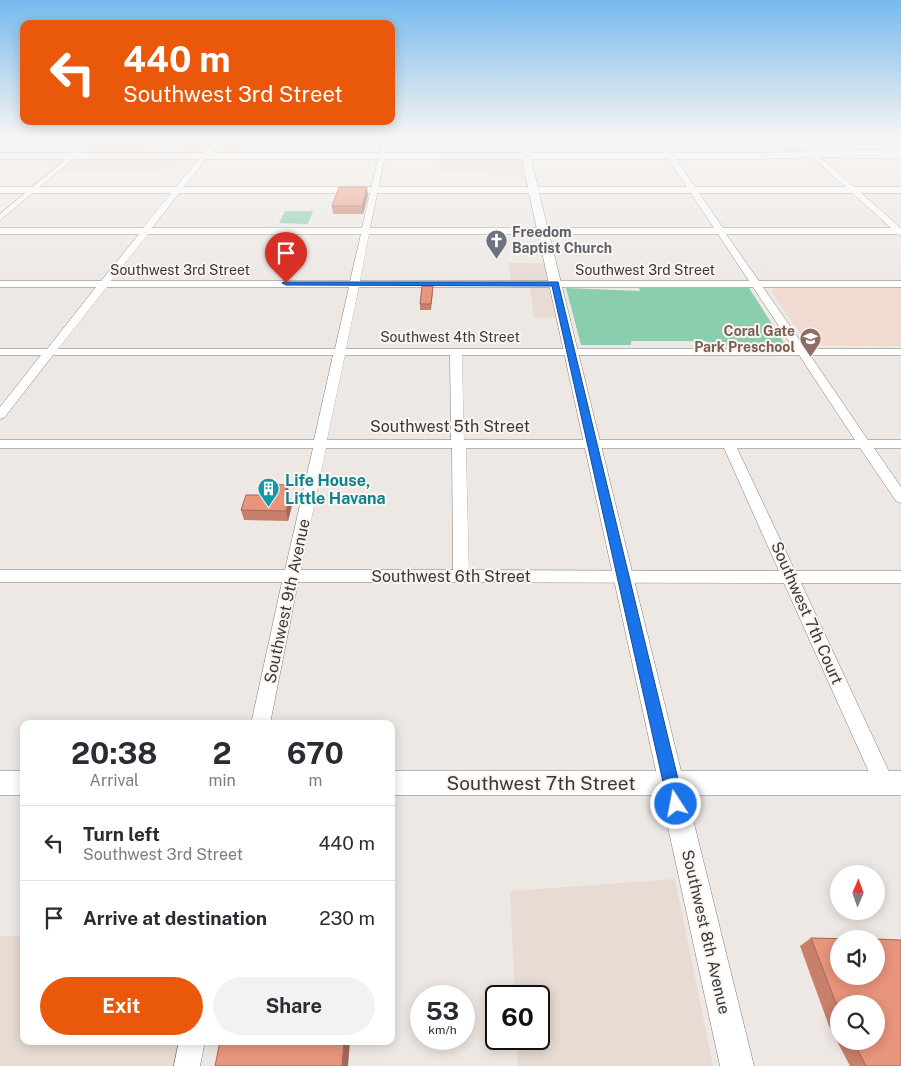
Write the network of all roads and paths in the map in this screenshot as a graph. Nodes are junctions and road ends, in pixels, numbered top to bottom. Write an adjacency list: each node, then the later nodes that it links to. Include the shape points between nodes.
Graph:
1 (39, 186): 9 (street)
2 (182, 186): 10 (street)
3 (376, 186): 11 (street, Southwest 9th Avenue)
4 (533, 186): 12 (main road, Southwest 8th Avenue)
5 (690, 186): 7 (street)
6 (847, 186): 13 (street)
7 (692, 189): 12 (main road); 13 (main road); 19 (street)
8 (0, 190): 9 (main road)
9 (34, 190): 10 (main road); 15 (street)
10 (178, 190): 11 (main road); 20 (street)
11 (375, 190): 12 (main road); 17 (street, Southwest 9th Avenue)
12 (534, 190): 18 (main road, Southwest 8th Avenue)
13 (852, 190): 14 (main road); 21 (street)
14 (901, 190)
15 (0, 218)
16 (0, 231): 20 (street)
17 (367, 231): 18 (street); 20 (street); 22 (street, Southwest 9th Avenue)
18 (543, 231): 19 (street); 23 (main road, Southwest 8th Avenue)
19 (721, 231): 21 (street); 26 (street)
20 (146, 232): 25 (street)
21 (900, 232)
22 (355, 283): 23 (street, Southwest 3rd Street); 25 (street, Southwest 3rd Street); 30 (street, Southwest 9th Avenue)
23 (556, 283): 26 (street, Southwest 3rd Street); 32 (main road, Southwest 8th Avenue)
24 (0, 284): 25 (street, Southwest 3rd Street)
25 (104, 284): 29 (street)
26 (756, 284): 27 (street, Southwest 3rd Street); 33 (street)
27 (901, 284)
28 (0, 352): 29 (street, Southwest 4th Street)
29 (51, 352): 30 (street, Southwest 4th Street); 35 (street)
30 (340, 352): 31 (street, Southwest 4th Street); 37 (street, Southwest 9th Avenue)
31 (456, 352): 32 (street, Southwest 4th Street); 38 (street)
32 (571, 352): 33 (street, Southwest 4th Street); 39 (main road, Southwest 8th Avenue)
33 (802, 352): 34 (street, Southwest 4th Street); 41 (street)
34 (901, 352)
35 (0, 415)
36 (0, 444): 37 (street, Southwest 5th Street)
37 (321, 444): 38 (street, Southwest 5th Street); 45 (street, Southwest 9th Avenue)
38 (458, 444): 39 (street, Southwest 5th Street); 46 (street)
39 (593, 444): 40 (street, Southwest 5th Street); 47 (main road, Southwest 8th Avenue)
40 (729, 444): 41 (street, Southwest 5th Street); 48 (street, Southwest 7th Court)
41 (865, 444): 42 (street, Southwest 5th Street); 43 (street)
42 (901, 444)
43 (901, 498)
44 (0, 576): 45 (street, Southwest 6th Street)
45 (292, 576): 46 (street, Southwest 6th Street); 50 (street, Southwest 9th Avenue)
46 (461, 576): 47 (street, Southwest 6th Street)
47 (623, 576): 48 (street, Southwest 6th Street); 54 (main road, Southwest 8th Avenue)
48 (790, 577): 49 (street, Southwest 6th Street); 55 (street, Southwest 7th Court)
49 (901, 577)
50 (261, 720)
51 (0, 783): 52 (main road)
52 (20, 783)
53 (395, 783): 54 (main road, Southwest 7th Street)
54 (672, 783): 55 (main road, Southwest 7th Street); 58 (main road, Southwest 8th Avenue)
55 (892, 783)
56 (191, 1045): 57 (street)
57 (187, 1066)
58 (738, 1066)

